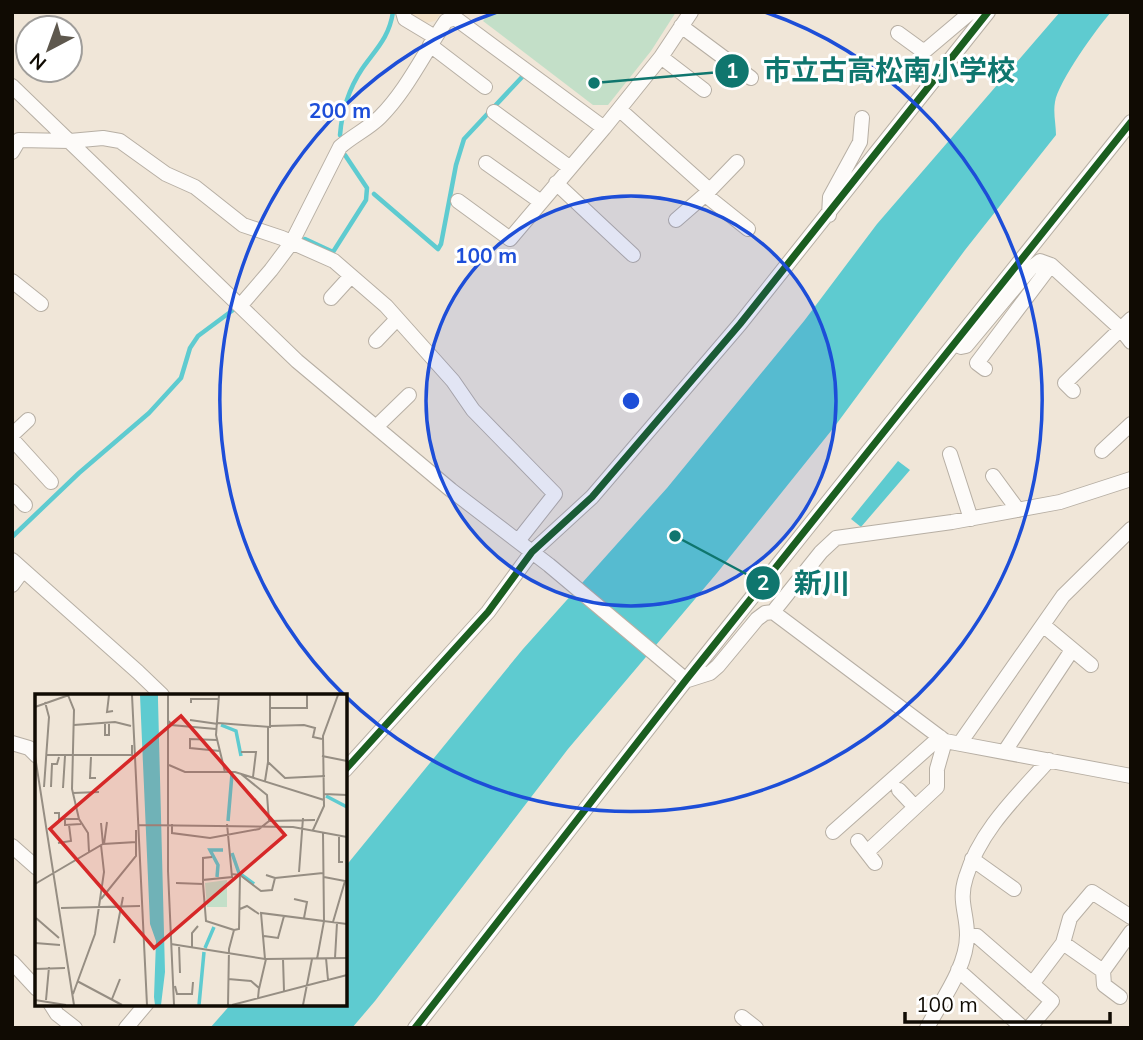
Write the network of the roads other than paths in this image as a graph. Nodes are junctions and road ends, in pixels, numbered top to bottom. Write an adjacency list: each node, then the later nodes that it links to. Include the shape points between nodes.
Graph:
1 (403, 12): 7 (street, via 405,19)
2 (691, 12): 5 (street)
3 (971, 12): 6 (street, via 926,50)
4 (988, 12): 28 (street)
5 (681, 26): 8 (street); 9 (street)
6 (898, 33)
7 (433, 41): 11 (street); 17 (street, via 446,21 455,18); 31 (street, via 394,101 340,147)
8 (661, 57): 12 (street); 13 (street)
9 (751, 78)
10 (12, 86): 19 (street)
11 (485, 87)
12 (704, 90)
13 (620, 110): 17 (street); 25 (street, via 706,187)
14 (494, 112): 23 (street)
15 (862, 118): 28 (street, via 860,142 830,197)
16 (1131, 122): 18 (street)
17 (604, 128): 23 (street)
18 (1124, 137): 43 (street)
19 (70, 141): 20 (street); 31 (street, via 120,141 166,174 195,187 243,225); 38 (street)
20 (14, 144)
21 (737, 162): 25 (street)
22 (486, 163): 27 (street)
23 (569, 167): 24 (street)
24 (556, 183): 27 (street); 32 (street)
25 (707, 193): 29 (street); 30 (street)
26 (458, 201): 27 (street, via 510,239)
27 (541, 202)
28 (829, 215): 61 (street, via 592,497)
29 (676, 220)
30 (748, 229)
31 (292, 242): 34 (street, via 334,261); 38 (street)
32 (634, 255)
33 (1051, 265): 40 (street); 43 (street, via 1040,261 1031,268 971,341 961,347); 44 (street, via 977,363)
34 (351, 276): 36 (street); 39 (street)
35 (12, 281): 37 (street)
36 (331, 298)
37 (41, 304)
38 (240, 306): 47 (street)
39 (397, 319): 41 (street); 60 (street, via 473,410 555,494)
40 (1125, 324): 42 (street); 45 (street, via 1065,383)
41 (376, 341)
42 (1131, 342)
43 (956, 344): 68 (street)
44 (985, 369)
45 (1073, 391)
46 (409, 395): 47 (street)
47 (376, 427): 60 (street)
48 (17, 428): 54 (street)
49 (1129, 428): 50 (street)
50 (1102, 451)
51 (950, 454): 58 (street)
52 (993, 476): 57 (street)
53 (1131, 479): 57 (street)
54 (51, 482)
55 (12, 491): 56 (street)
56 (25, 505)
57 (1018, 510): 58 (street)
58 (971, 519): 64 (street, via 836,538)
59 (1131, 530): 65 (street, via 1063,596)
60 (518, 541): 61 (street)
61 (532, 552): 68 (street); 75 (street, via 488,611)
62 (18, 565): 63 (street); 69 (street)
63 (12, 585)
64 (773, 612): 68 (street, via 757,619 710,673); 70 (street)
65 (1042, 625): 66 (street); 70 (street)
66 (1072, 650): 67 (street); 72 (street)
67 (1091, 665)
68 (685, 679): 100 (street)
69 (161, 694)
70 (949, 740): 72 (street); 78 (street, via 937,769 937,787); 79 (street)
71 (12, 743): 73 (street)
72 (1005, 751): 74 (street)
73 (35, 754)
74 (1049, 760): 76 (street); 82 (street, via 989,830)
75 (346, 769)
76 (1131, 776)
77 (899, 790): 78 (street)
78 (915, 807): 81 (street)
79 (833, 831)
80 (12, 846): 83 (street)
81 (867, 852)
82 (972, 859): 84 (street); 87 (street, via 961,902)
83 (35, 866)
84 (1014, 889)
85 (1131, 917): 88 (street, via 1092,891 1070,918)
86 (1131, 932): 91 (street)
87 (967, 935): 90 (street); 92 (street, via 977,936)
88 (1063, 943): 91 (street); 92 (street)
89 (12, 962): 93 (street)
90 (958, 970): 102 (street); 103 (street)
91 (1103, 971): 94 (street, via 1104,985)
92 (1032, 984): 104 (street, via 1052,1000)
93 (35, 987)
94 (1120, 997)
95 (51, 1005): 98 (street)
96 (145, 1005): 99 (street)
97 (742, 1017): 101 (street)
98 (75, 1028)
99 (126, 1028)
100 (415, 1028)
101 (756, 1028)
102 (927, 1028)
103 (1023, 1028)
104 (1029, 1028)

